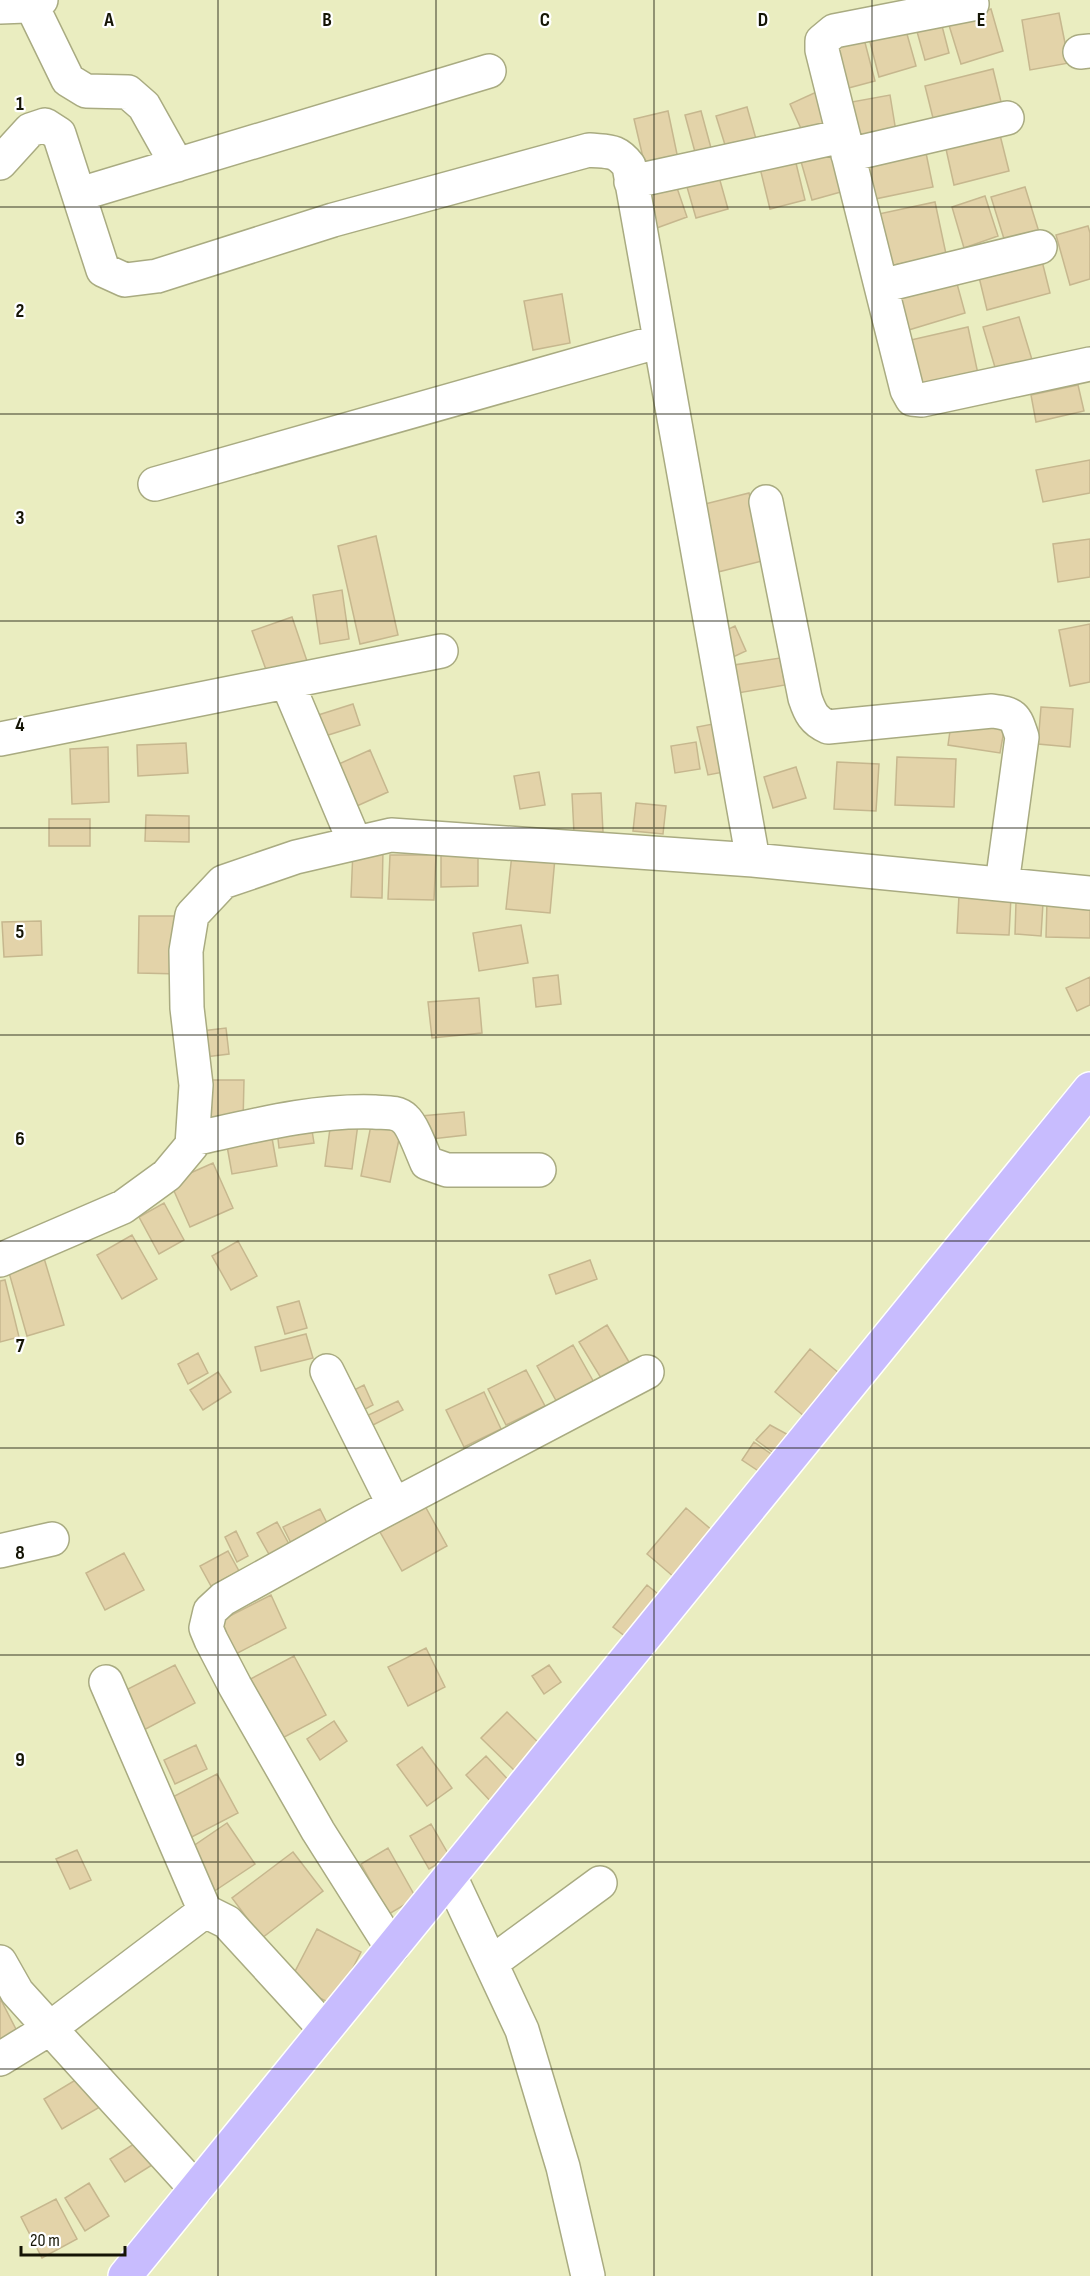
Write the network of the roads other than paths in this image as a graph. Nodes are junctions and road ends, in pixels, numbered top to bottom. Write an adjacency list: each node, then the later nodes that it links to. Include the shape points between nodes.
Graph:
1 (24, 4): 7 (street, via 68,80 86,91 128,93 144,106)
2 (972, 4): 5 (street, via 834,31 826,36 822,50)
3 (489, 71): 7 (street)
4 (1007, 118): 5 (street)
5 (846, 145): 8 (street); 11 (street)
6 (0, 163): 9 (street, via 30,130 45,125 59,134)
7 (177, 165): 9 (street)
8 (632, 182): 9 (street, via 629,166 615,152 589,150 333,220 157,276 125,280 103,270); 12 (street)
9 (80, 194)
10 (1040, 247): 11 (street)
11 (881, 286): 13 (street, via 912,399)
12 (660, 341): 14 (street); 20 (street)
13 (1090, 364)
14 (155, 484)
15 (766, 502): 21 (street, via 805,698 818,723 828,728 992,711 1010,713 1017,720 1022,737)
16 (441, 651): 17 (street)
17 (287, 682): 18 (street); 19 (street)
18 (0, 739)
19 (355, 843): 20 (street, via 391,835); 24 (street, via 296,857 223,882 192,915 186,951 187,1008 196,1085)
20 (753, 860): 21 (street)
21 (1002, 884): 22 (street)
22 (1090, 893)
23 (1090, 1089): 33 (main road)
24 (193, 1139): 25 (street, via 304,1115 342,1111 387,1113 406,1120 427,1163 447,1170); 26 (street, via 167,1175 123,1208)
25 (538, 1170)
26 (2, 1253)
27 (327, 1371): 29 (street)
28 (647, 1372): 29 (street)
29 (394, 1505): 36 (street, via 223,1599 210,1611 206,1628 234,1686 318,1831)
30 (52, 1539): 31 (street)
31 (0, 1551)
32 (106, 1682): 35 (street)
33 (450, 1876): 36 (main road); 38 (street)
34 (600, 1883): 38 (street)
35 (205, 1911): 39 (street); 40 (street, via 227,1922)
36 (392, 1948): 40 (main road)
37 (0, 1962): 39 (street, via 17,1992)
38 (491, 1963): 44 (street, via 522,2030 563,2167)
39 (50, 2029): 41 (street); 42 (street)
40 (325, 2029): 42 (main road)
41 (0, 2059)
42 (196, 2189): 43 (main road)
43 (125, 2276)
44 (588, 2276)

